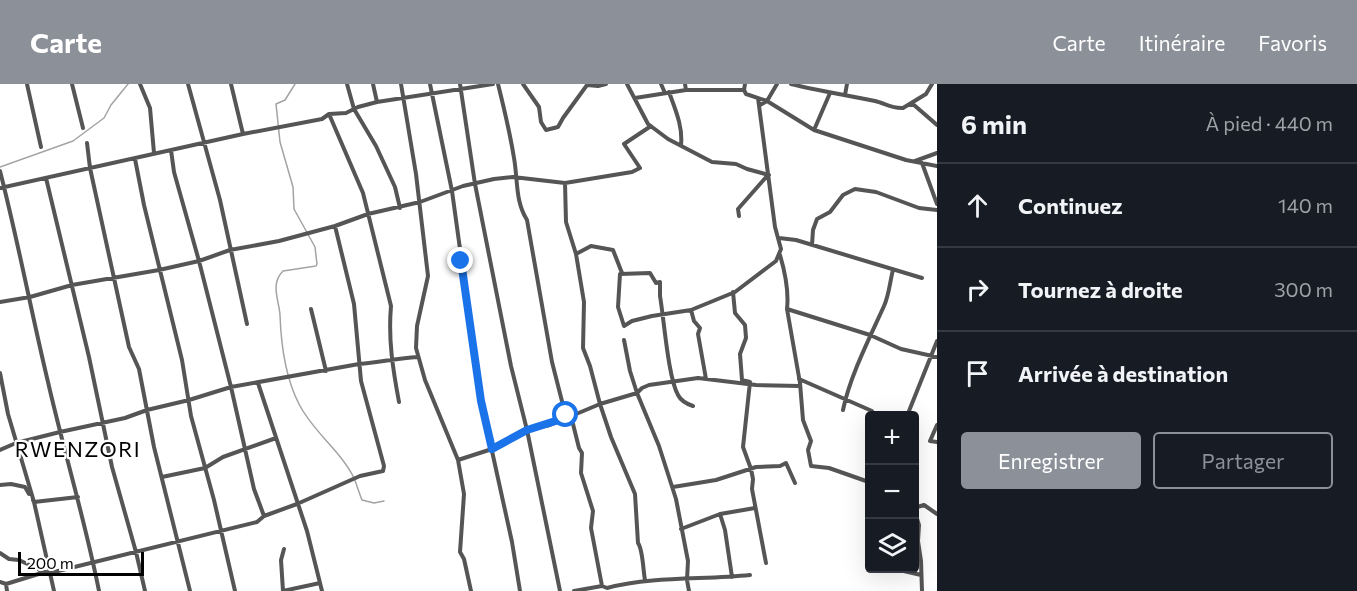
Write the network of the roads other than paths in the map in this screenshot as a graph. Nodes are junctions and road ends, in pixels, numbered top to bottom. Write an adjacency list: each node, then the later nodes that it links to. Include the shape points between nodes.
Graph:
1 (27, 84): 46 (street)
2 (72, 84): 40 (street)
3 (140, 84): 49 (street, via 150,108)
4 (188, 84): 43 (street)
5 (231, 84): 42 (street)
6 (346, 84): 36 (street)
7 (373, 84): 33 (street)
8 (401, 84): 31 (street)
9 (430, 84): 26 (street)
10 (493, 84): 22 (street)
11 (498, 84): 56 (street)
12 (523, 84): 13 (street, via 539,107 546,130 558,127 587,85)
13 (606, 84)
14 (627, 84): 29 (street)
15 (661, 84): 25 (street)
16 (685, 84): 23 (street)
17 (745, 84): 24 (street)
18 (777, 84): 32 (street)
19 (791, 84): 27 (street)
20 (848, 84): 28 (street)
21 (932, 84): 35 (street, via 926,94)
22 (460, 87): 26 (street); 59 (street)
23 (686, 90): 24 (street); 25 (street)
24 (744, 90): 30 (street)
25 (667, 92): 29 (street); 45 (street, via 679,122)
26 (432, 93): 31 (street); 61 (street)
27 (830, 93): 28 (street); 41 (street)
28 (845, 95): 35 (street, via 898,109)
29 (635, 98): 39 (street)
30 (759, 98): 32 (street); 34 (street)
31 (404, 99): 33 (street); 62 (street)
32 (767, 101): 34 (street); 41 (street)
33 (377, 102): 36 (street)
34 (760, 105): 55 (street)
35 (908, 105): 38 (street, via 914,105)
36 (354, 109): 37 (street); 64 (street, via 376,146)
37 (329, 114): 42 (street, via 322,119); 66 (street, via 359,182)
38 (937, 125)
39 (651, 126): 45 (street); 58 (street, via 624,144 640,168)
40 (83, 128)
41 (814, 130): 51 (street, via 906,160)
42 (243, 134): 43 (street)
43 (203, 142): 47 (street); 71 (street)
44 (87, 143): 53 (street)
45 (681, 145): 55 (street, via 712,162 736,164)
46 (40, 147)
47 (171, 150): 49 (street); 74 (street)
48 (937, 153): 51 (street)
49 (154, 154): 50 (street)
50 (135, 159): 53 (street); 75 (street)
51 (923, 161): 52 (street); 63 (street)
52 (937, 166)
53 (90, 168): 57 (street); 78 (street)
54 (0, 171): 60 (street)
55 (769, 175): 67 (street, via 738,209); 69 (street)
56 (515, 177): 58 (street); 59 (street); 116 (street, via 517,200 527,220 552,362)
57 (46, 178): 60 (street); 80 (street)
58 (565, 183): 72 (street, via 566,222)
59 (476, 184): 61 (street); 119 (street)
60 (2, 188): 82 (street)
61 (452, 191): 62 (street); 124 (street, via 481,401)
62 (420, 202): 64 (street); 93 (street, via 428,276 417,326)
63 (937, 204)
64 (400, 208): 66 (street)
65 (937, 210): 70 (street, via 855,189 817,219)
66 (368, 214): 68 (street); 95 (street, via 391,306)
67 (739, 216)
68 (335, 226): 71 (street); 96 (street, via 354,304)
69 (779, 238): 70 (street); 73 (street)
70 (813, 245): 76 (street)
71 (230, 250): 74 (street); 88 (street)
72 (576, 254): 77 (street, via 591,246 613,250); 110 (street, via 584,302 583,348)
73 (780, 254): 81 (street, via 776,261); 85 (street)
74 (200, 261): 75 (street); 105 (street)
75 (159, 270): 78 (street); 108 (street)
76 (893, 270): 79 (street); 89 (street, via 885,304)
77 (620, 274): 87 (street, via 650,273 656,283 660,282); 87 (street, via 618,307 624,326)
78 (115, 278): 80 (street); 112 (street)
79 (922, 278)
80 (72, 285): 82 (street); 117 (street)
81 (733, 291): 86 (street); 103 (street, via 735,314 745,325 746,338 740,354 742,380)
82 (30, 297): 83 (street); 120 (street)
83 (0, 302)
84 (311, 309): 97 (street)
85 (787, 309): 89 (street); 100 (street)
86 (691, 310): 87 (street); 99 (street, via 699,328)
87 (663, 314): 102 (street)
88 (247, 324)
89 (870, 335): 92 (street, via 901,349); 107 (street)
90 (624, 340): 106 (street)
91 (937, 341): 92 (street)
92 (932, 355): 94 (street); 115 (street)
93 (417, 357): 95 (street); 127 (street)
94 (937, 357)
95 (390, 358): 96 (street); 109 (street)
96 (359, 364): 97 (street); 137 (street, via 383,471 357,477)
97 (326, 371): 101 (street)
98 (0, 373): 123 (street)
99 (706, 379): 102 (street); 103 (street)
100 (799, 379): 104 (street); 107 (street)
101 (258, 383): 105 (street); 121 (street)
102 (674, 383): 106 (street, via 649,385); 111 (street, via 678,397)
103 (750, 384): 104 (street); 129 (street, via 743,447)
104 (800, 386): 131 (street, via 802,420 811,441 811,466)
105 (231, 387): 108 (street); 126 (street)
106 (637, 393): 110 (street); 134 (street)
107 (845, 399): 113 (street); 114 (street)
108 (189, 400): 112 (street); 128 (street)
109 (399, 402)
110 (600, 404): 116 (street); 158 (street, via 634,494)
111 (693, 406)
112 (147, 410): 117 (street); 130 (street)
113 (843, 410)
114 (872, 411)
115 (909, 411)
116 (568, 417): 119 (street); 162 (street, via 582,453 581,473)
117 (104, 422): 120 (street); 148 (street)
118 (937, 425): 122 (street, via 930,441)
119 (527, 430): 124 (street); 173 (street)
120 (60, 432): 123 (street); 135 (street)
121 (277, 438): 126 (street); 137 (street)
122 (937, 442)
123 (16, 443): 125 (street); 136 (street)
124 (492, 449): 127 (street); 172 (street)
125 (0, 450)
126 (244, 451): 128 (street); 142 (street)
127 (458, 460): 171 (street, via 464,494 460,552)
128 (205, 468): 130 (street); 145 (street)
129 (751, 469): 132 (street, via 786,463); 134 (street); 139 (street)
130 (162, 477): 146 (street)
131 (865, 481)
132 (795, 483)
133 (0, 485): 136 (street, via 25,487)
134 (673, 487): 144 (street)
135 (78, 497): 136 (street); 150 (street)
136 (34, 502): 152 (street)
137 (297, 504): 142 (street); 161 (street)
138 (919, 507): 141 (street, via 924,505)
139 (755, 508): 140 (street); 151 (street)
140 (720, 514): 144 (street); 157 (street)
141 (937, 514)
142 (264, 516): 145 (street, via 257,522)
143 (918, 519): 155 (street)
144 (681, 529): 159 (street, via 688,561)
145 (221, 532): 146 (street); 168 (street)
146 (179, 541): 148 (street); 167 (street)
147 (284, 549): 169 (street)
148 (136, 552): 150 (street); 166 (street)
149 (0, 553): 152 (street)
150 (93, 562): 152 (street); 165 (street)
151 (766, 563)
152 (47, 573): 160 (street); 164 (street)
153 (912, 573): 155 (street)
154 (750, 575): 157 (street)
155 (921, 575): 176 (street)
156 (0, 577): 160 (street)
157 (732, 577): 159 (street)
158 (645, 580): 159 (street); 162 (street)
159 (687, 580): 175 (street)
160 (3, 583): 163 (street)
161 (320, 583): 169 (street); 170 (street)
162 (606, 588): 174 (street)
163 (8, 591)
164 (54, 591)
165 (99, 591)
166 (145, 591)
167 (190, 591)
168 (235, 591)
169 (283, 591)
170 (322, 591)
171 (471, 591)
172 (520, 591)
173 (560, 591)
174 (574, 591)
175 (689, 591)
176 (922, 591)

